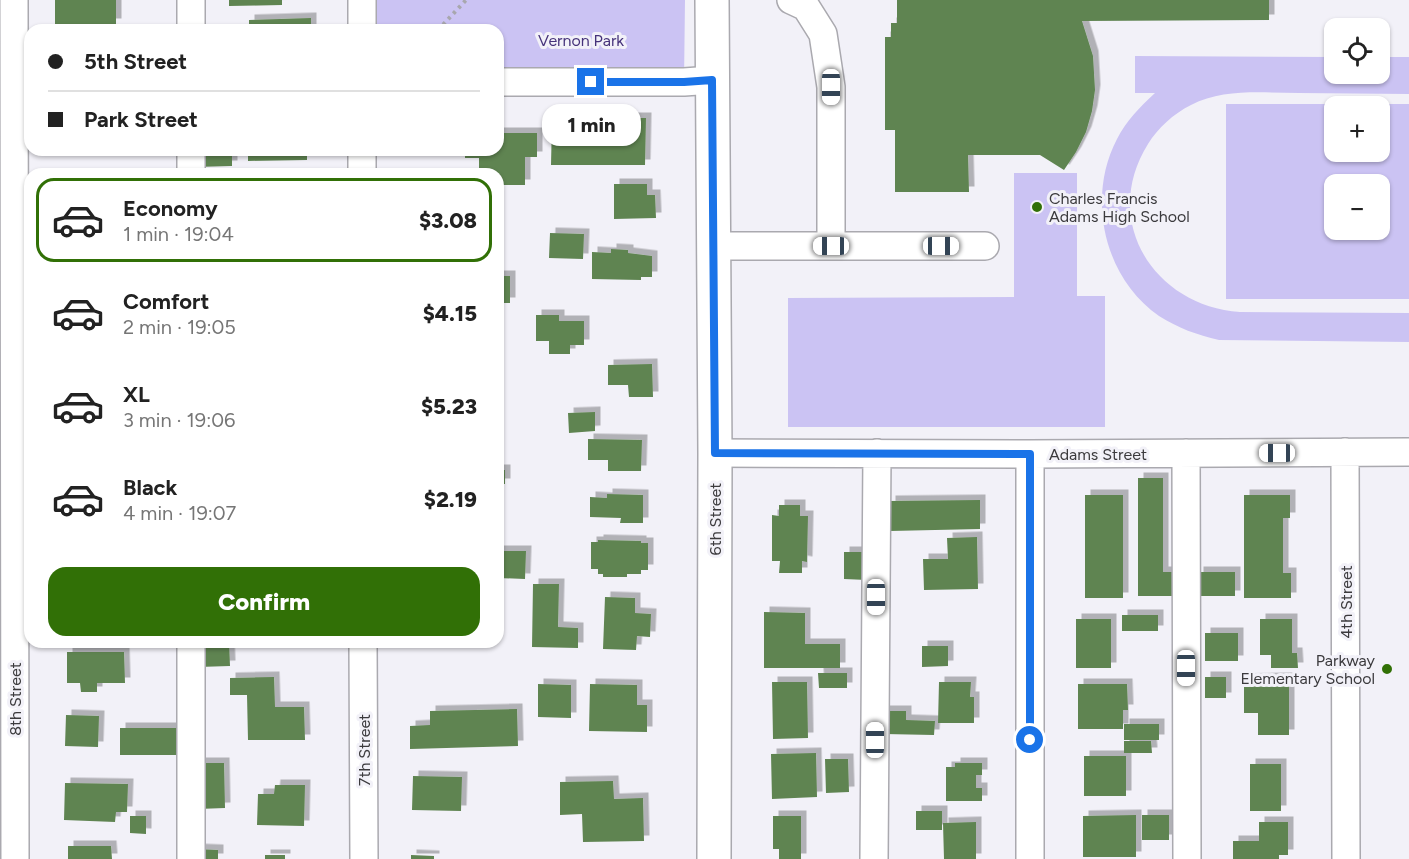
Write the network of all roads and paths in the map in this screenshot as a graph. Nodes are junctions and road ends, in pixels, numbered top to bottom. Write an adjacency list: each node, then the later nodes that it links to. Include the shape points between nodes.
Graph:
1 (14, 0): 23 (street, 8th Street)
2 (191, 0): 7 (street)
3 (362, 0): 8 (street)
4 (466, 0): 9 (path)
5 (712, 0): 10 (main road, 6th Street)
6 (791, 0): 13 (street, via 806,7 823,34 831,87)
7 (191, 24)
8 (362, 24)
9 (444, 24)
10 (712, 80): 11 (street); 12 (main road, 6th Street)
11 (504, 82)
12 (714, 246): 13 (street); 17 (main road, 6th Street)
13 (831, 246): 14 (street)
14 (985, 246)
15 (1345, 452): 16 (street, Adams Street); 19 (street, Adams Street); 30 (street, 4th Street)
16 (1409, 452)
17 (715, 453): 18 (street, Adams Street); 26 (main road, 6th Street)
18 (877, 453): 20 (street, Adams Street); 27 (street)
19 (1186, 453): 20 (street, Adams Street); 29 (street)
20 (1030, 454): 28 (street)
21 (191, 648): 24 (street)
22 (363, 648): 25 (street, 7th Street)
23 (15, 859)
24 (191, 859)
25 (364, 859)
26 (714, 859)
27 (874, 859)
28 (1030, 859)
29 (1186, 859)
30 (1346, 859)

